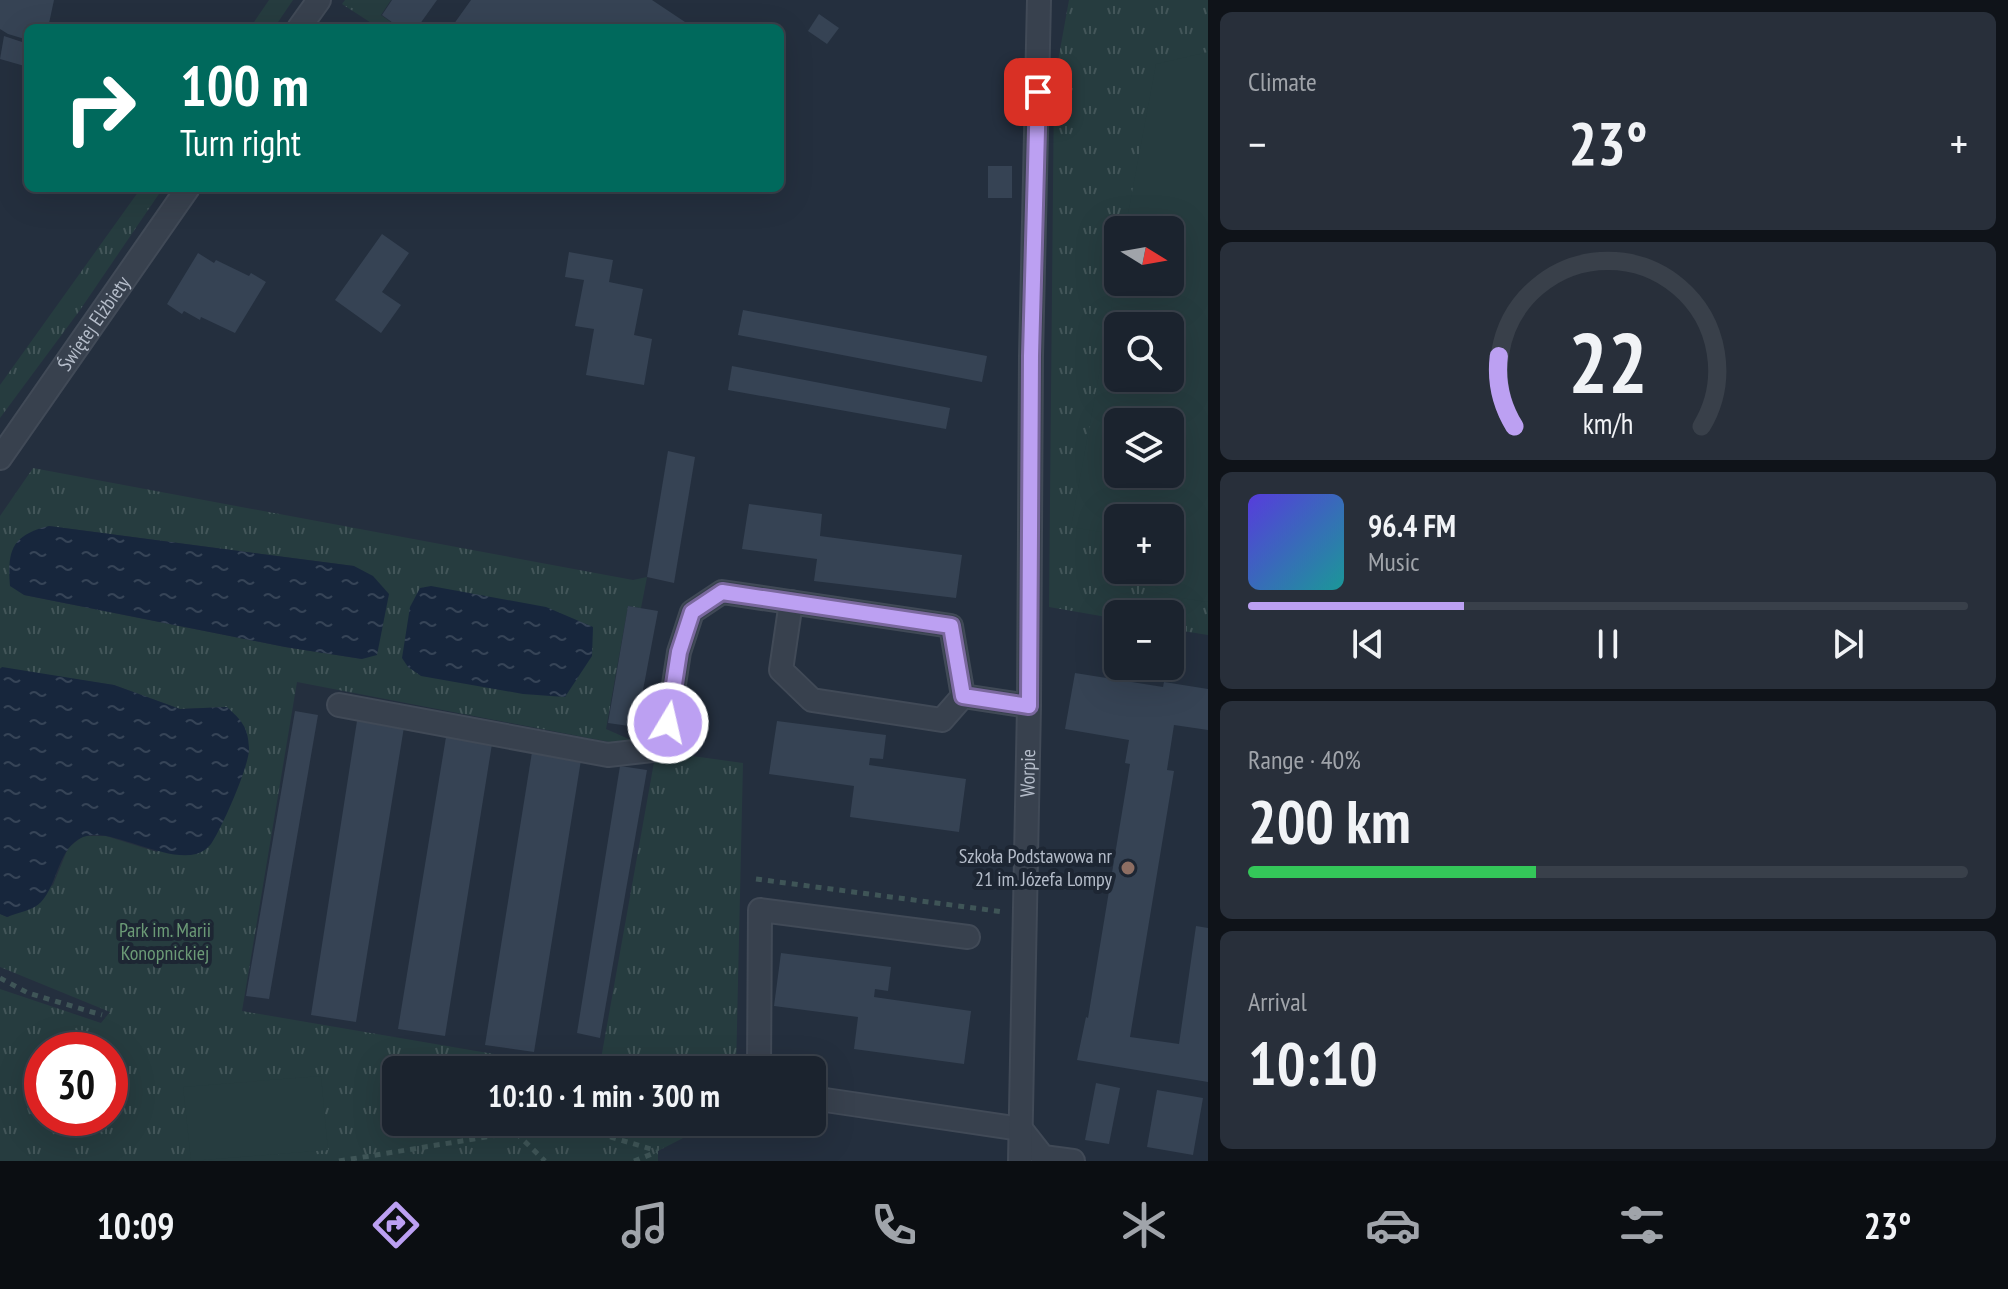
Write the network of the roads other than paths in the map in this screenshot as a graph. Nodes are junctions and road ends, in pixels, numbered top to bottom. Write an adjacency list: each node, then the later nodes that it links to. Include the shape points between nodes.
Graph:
1 (319, 0): 3 (street)
2 (1039, 0): 9 (street, Worpie)
3 (302, 24)
4 (185, 192): 5 (street, Świętej Elżbiety)
5 (0, 458)
6 (791, 602): 7 (street, via 951,626); 7 (street, via 781,670 812,700 942,720); 8 (street, via 722,592 692,612 679,652 668,723 652,750 608,755)
7 (963, 696): 9 (street)
8 (339, 705)
9 (1029, 706): 13 (street, Worpie)
10 (968, 937): 11 (street, via 760,910)
11 (759, 1056)
12 (826, 1100): 13 (street)
13 (1021, 1129): 14 (street, Worpie); 15 (street, via 1043,1157)
14 (1020, 1161)
15 (1073, 1161)

